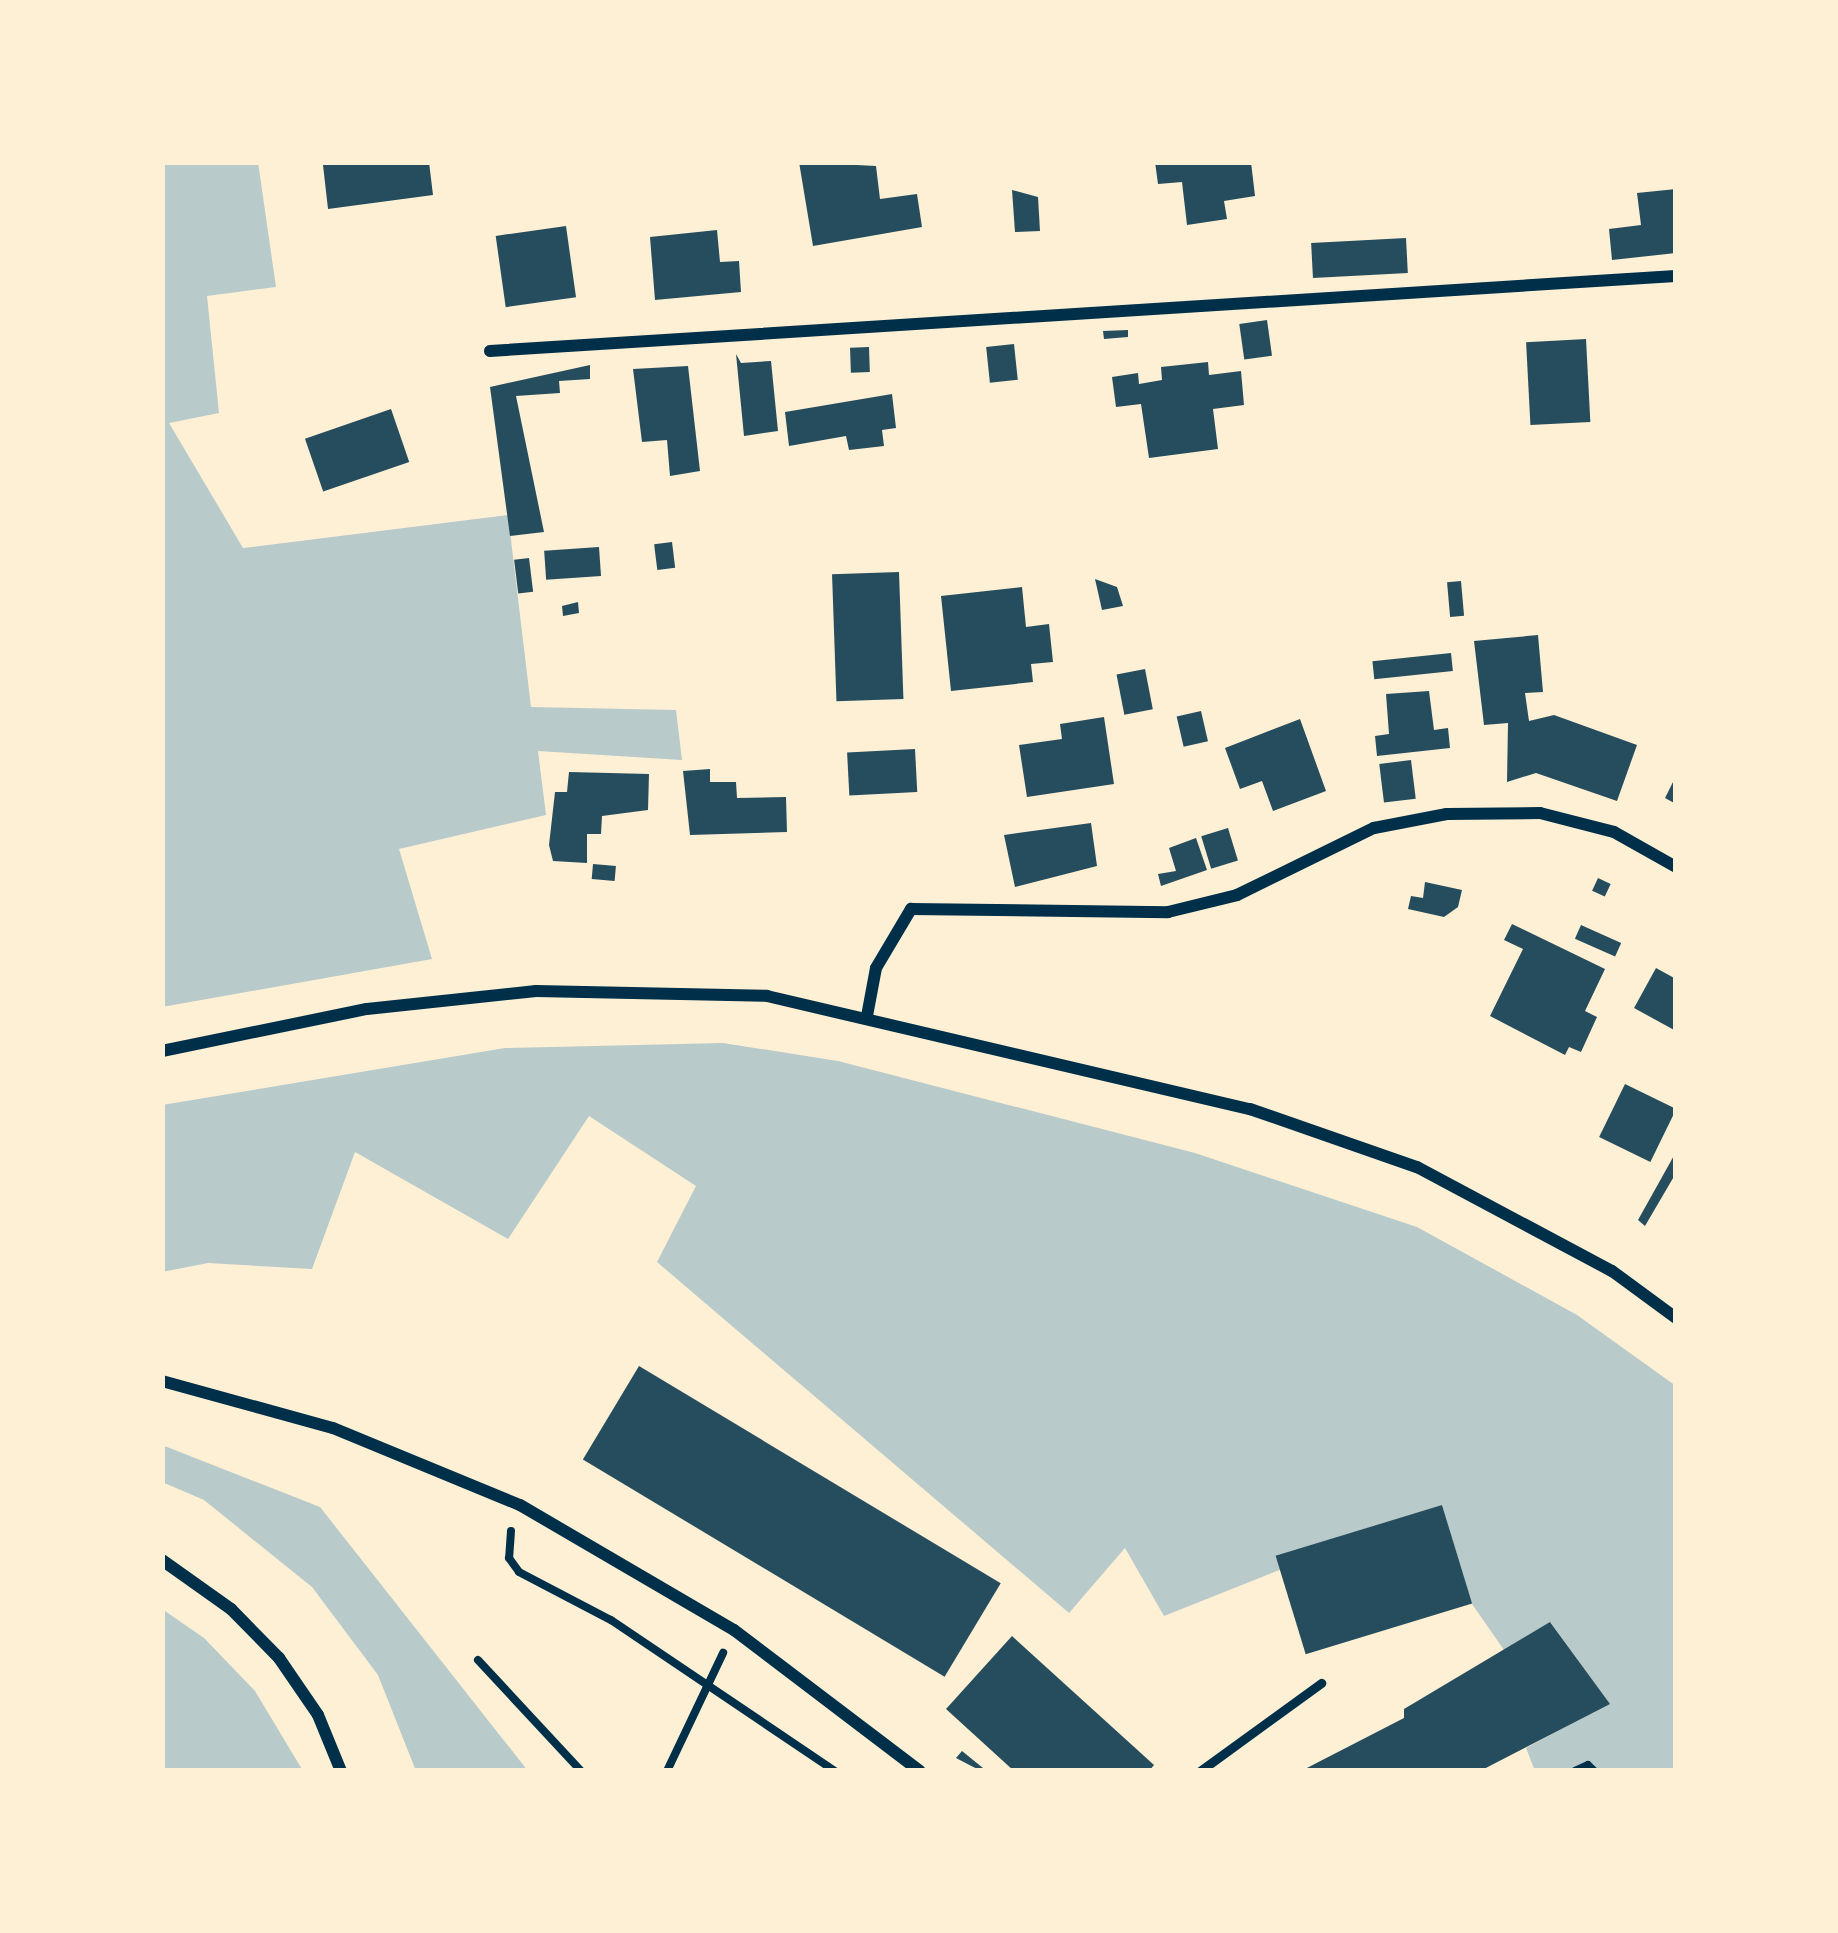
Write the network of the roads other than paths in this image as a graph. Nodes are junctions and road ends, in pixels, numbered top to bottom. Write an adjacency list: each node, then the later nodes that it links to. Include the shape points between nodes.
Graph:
1 (1676, 276): 2 (street)
2 (490, 351)
3 (1676, 867): 4 (street, via 1614,832 1540,813 1447,814 1374,828 1238,895 1168,912 910,908 876,968)
4 (867, 1016): 5 (street, via 674,988 536,991 368,1009); 6 (street, via 1250,1109 1417,1167 1612,1271)
5 (162, 1051)
6 (1676, 1318)
7 (162, 1381): 11 (street, via 333,1428 520,1505 734,1630)
8 (162, 1560): 10 (street, via 231,1609 279,1658 319,1715)
9 (1321, 1683): 12 (lane)
10 (341, 1771)
11 (920, 1771)
12 (1200, 1771)

